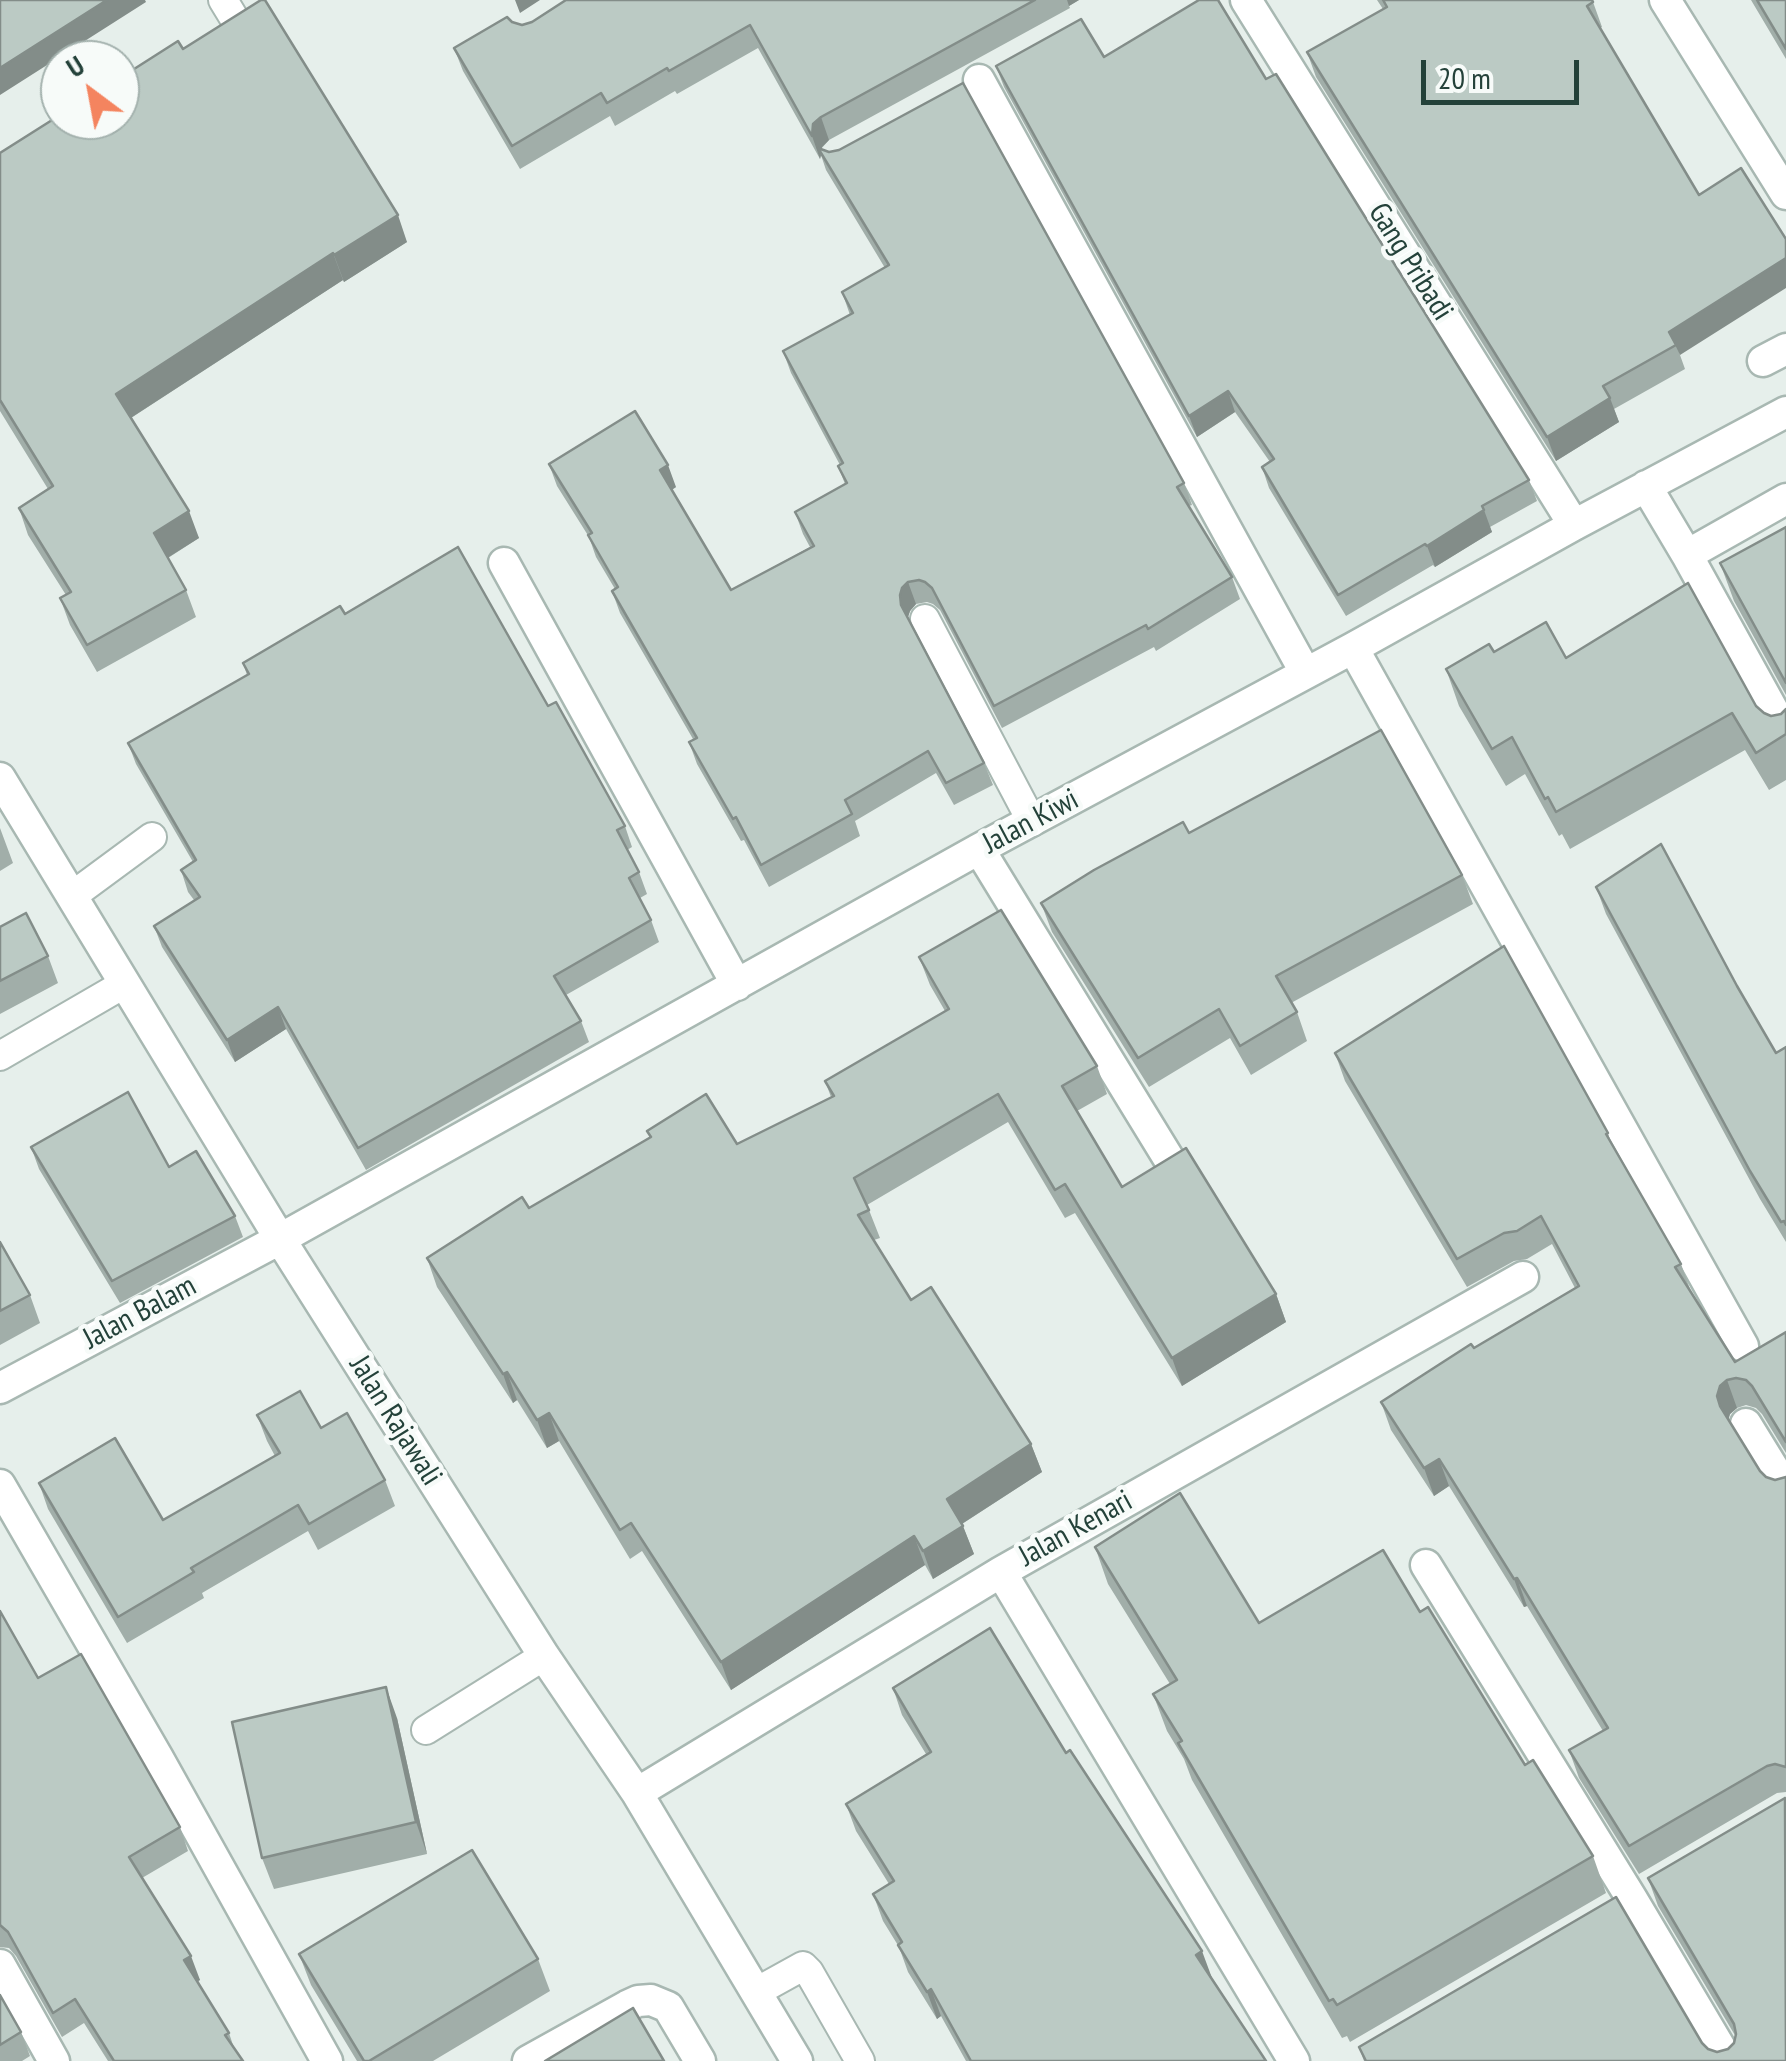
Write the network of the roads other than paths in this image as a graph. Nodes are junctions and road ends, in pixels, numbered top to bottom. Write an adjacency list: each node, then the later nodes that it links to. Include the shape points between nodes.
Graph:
1 (1246, 0): 8 (street, Gang Pribadi)
2 (1665, 0): 4 (street)
3 (948, 97): 13 (street, via 988,75)
4 (1786, 194)
5 (1786, 412): 6 (street, Jalan Kiwi)
6 (1646, 486): 8 (street, Jalan Kiwi); 9 (street)
7 (1786, 499): 9 (street)
8 (1574, 525): 12 (street, Jalan Kiwi)
9 (1688, 555): 14 (street)
10 (504, 563): 21 (street)
11 (925, 619): 16 (lane)
12 (1354, 648): 13 (street, Jalan Kiwi); 26 (street)
13 (1305, 672): 16 (street, Jalan Kiwi)
14 (1786, 734)
15 (0, 778): 19 (street, Jalan Rajawali)
16 (1032, 822): 18 (street, Jalan Kiwi)
17 (152, 836): 19 (lane)
18 (979, 849): 21 (street, Jalan Kiwi); 23 (street)
19 (72, 896): 20 (street, Jalan Rajawali)
20 (124, 984): 22 (lane); 24 (street, Jalan Rajawali)
21 (737, 985): 24 (street, Jalan Kiwi)
22 (0, 1056)
23 (1172, 1164)
24 (280, 1238): 27 (street, Jalan Balam); 33 (street, Jalan Rajawali)
25 (1523, 1277): 32 (street, Jalan Kenari)
26 (1743, 1346)
27 (0, 1388)
28 (1746, 1424): 30 (street)
29 (0, 1485): 41 (street)
30 (1786, 1489)
31 (1426, 1564): 36 (street)
32 (1001, 1572): 35 (street, Jalan Kenari); 46 (street)
33 (544, 1656): 34 (lane); 35 (street, Jalan Rajawali)
34 (426, 1730)
35 (637, 1793): 39 (street, Jalan Rajawali)
36 (1641, 1894): 37 (street); 47 (street)
37 (1600, 1918)
38 (0, 1965): 40 (street)
39 (756, 1992): 44 (street, Jalan Rajawali); 45 (lane, via 803,1966)
40 (54, 2061)
41 (328, 2061)
42 (528, 2061): 43 (street, via 627,2006 651,2000 668,2007)
43 (700, 2061)
44 (797, 2061)
45 (860, 2061)
46 (1294, 2061)
47 (1728, 2061)

